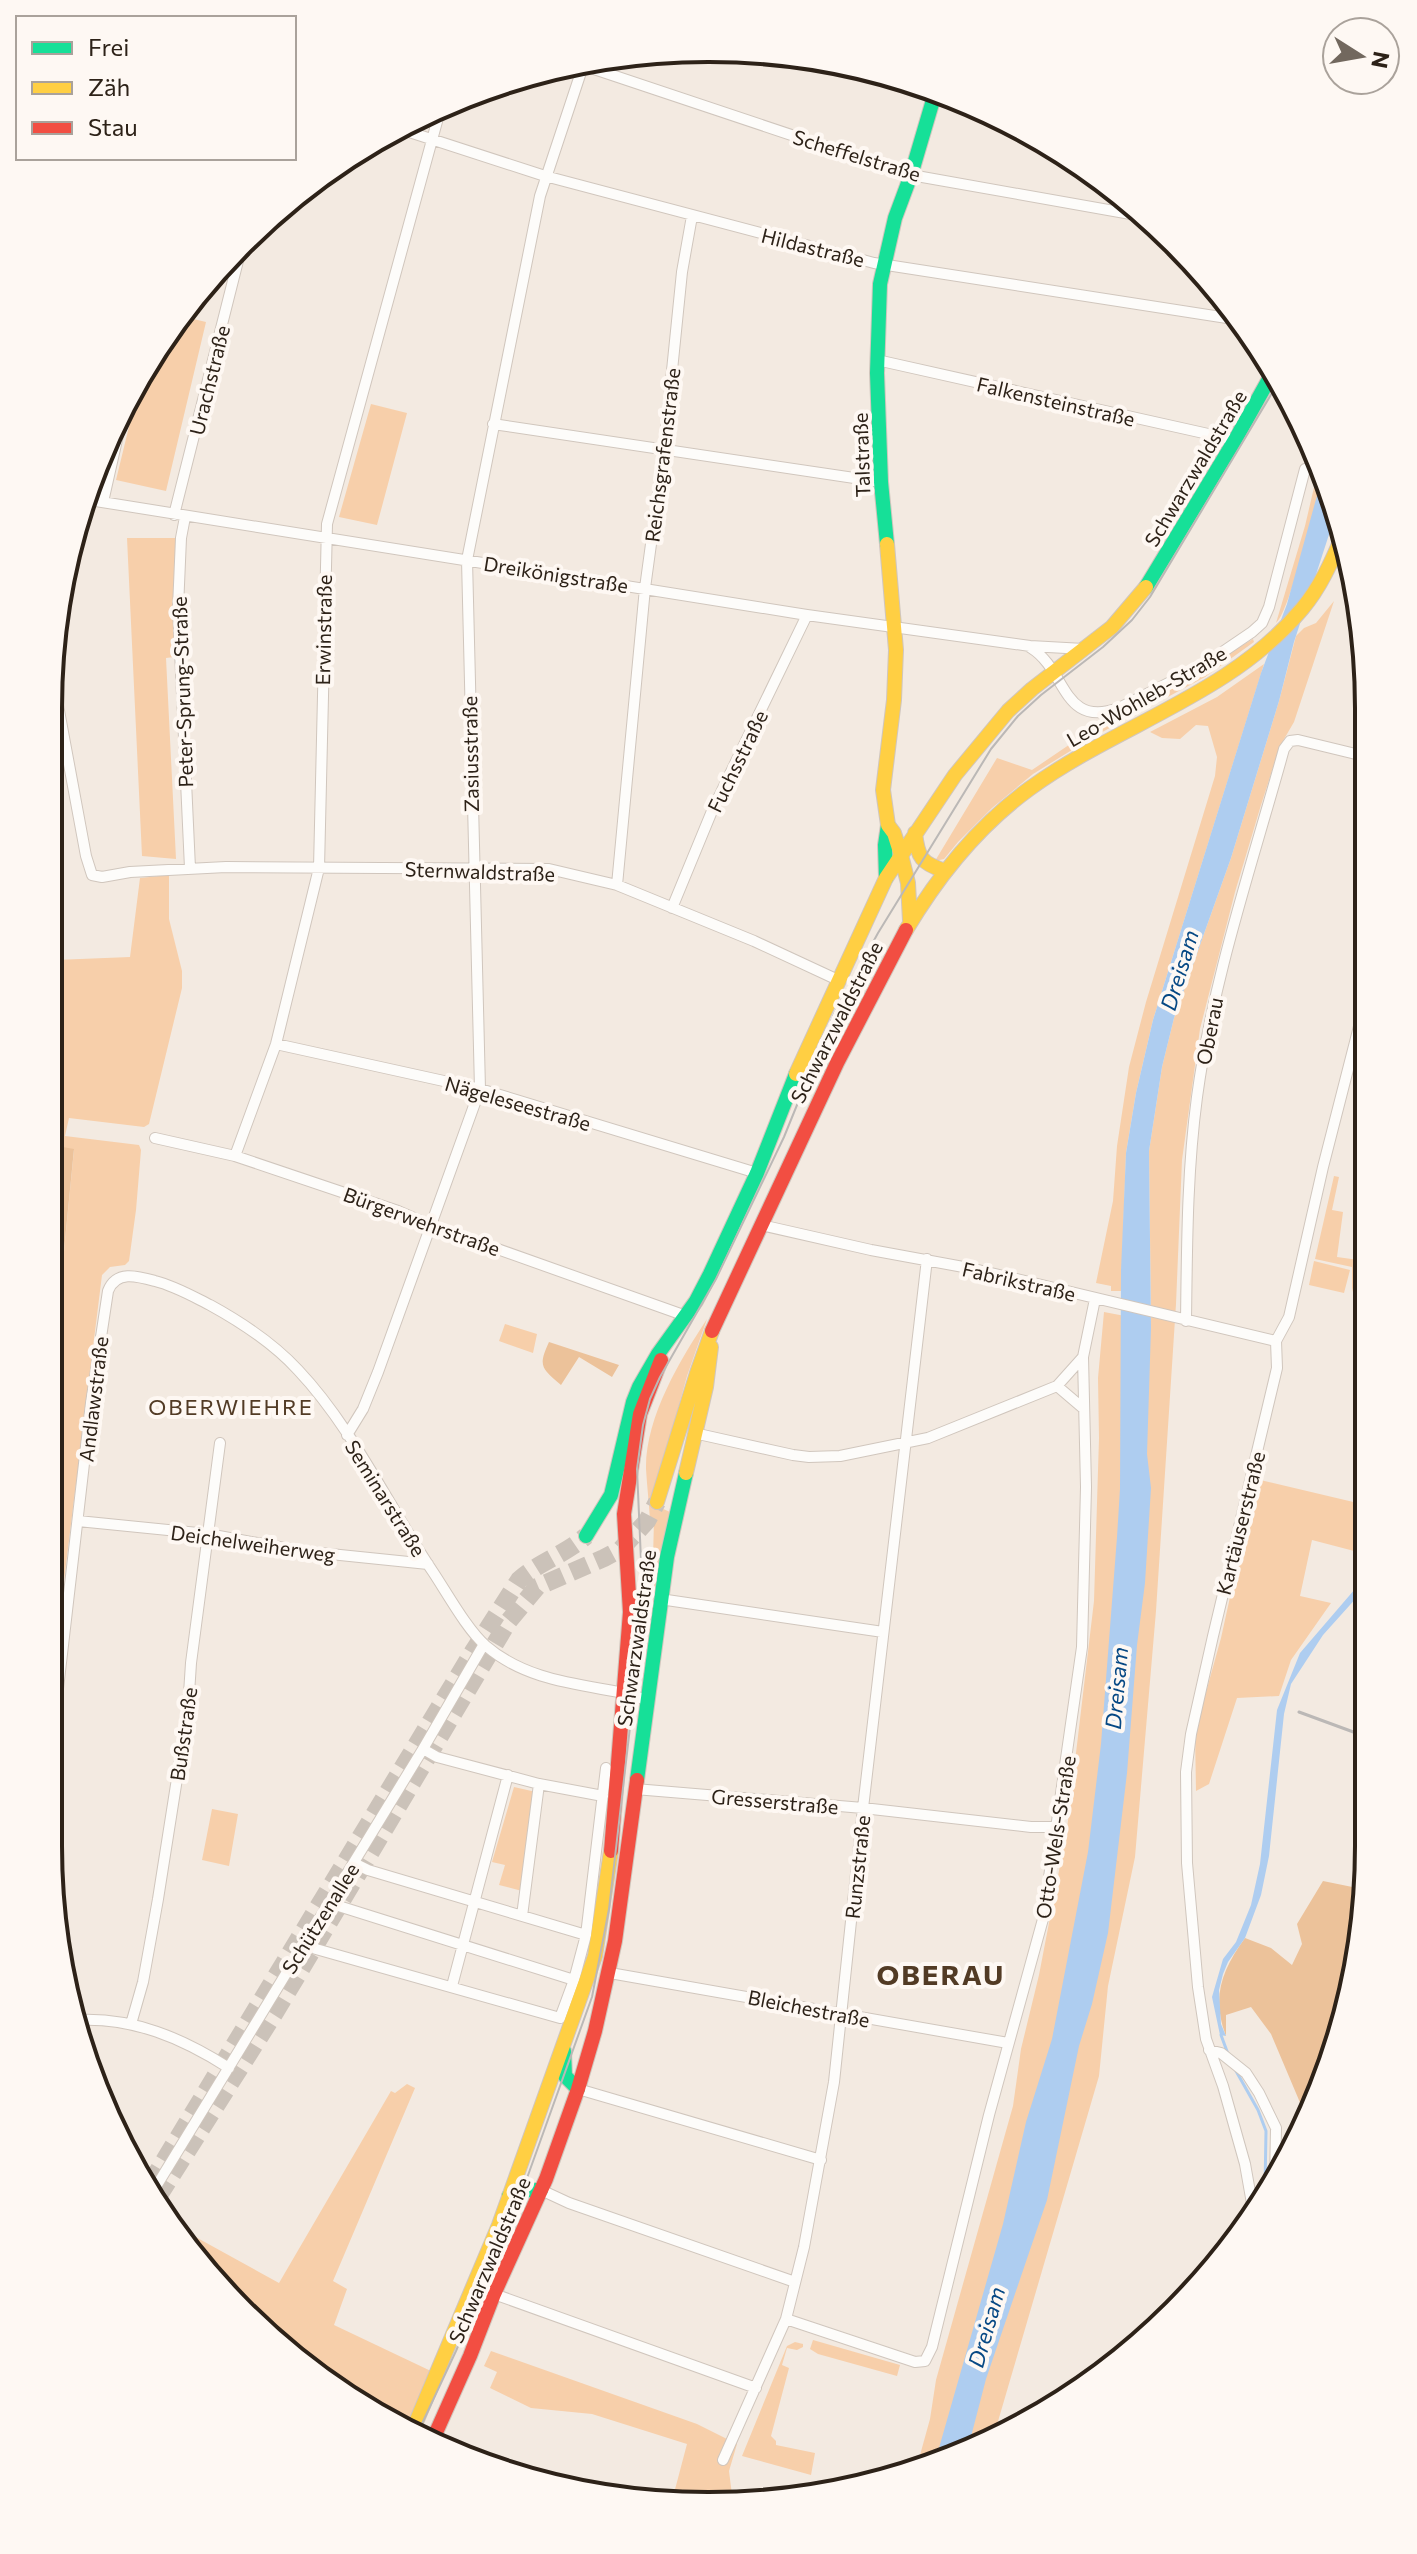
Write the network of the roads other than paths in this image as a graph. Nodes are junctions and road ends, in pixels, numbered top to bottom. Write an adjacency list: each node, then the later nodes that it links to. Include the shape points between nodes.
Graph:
1 (603, 71): 7 (street, Scheffelstraße)
2 (578, 75): 8 (street, Zasiusstraße)
3 (932, 102): 7 (main road, Talstraße)
4 (437, 122): 6 (street, Erwinstraße)
5 (414, 134): 6 (street, Hildastraße)
6 (432, 140): 8 (street, Hildastraße); 25 (street, Erwinstraße)
7 (911, 175): 9 (street, Scheffelstraße); 11 (main road, Talstraße)
8 (545, 176): 10 (street, Hildastraße); 16 (street, Zasiusstraße)
9 (1123, 213)
10 (692, 216): 11 (street, Hildastraße); 18 (street, Reichsgrafenstraße)
11 (884, 264): 13 (street, Hildastraße); 14 (main road, Talstraße)
12 (237, 266): 24 (street, Urachstraße)
13 (1223, 317)
14 (877, 360): 17 (street, Falkensteinstraße); 21 (main road, Talstraße)
15 (1267, 383): 17 (main road, Schwarzwaldstraße)
16 (493, 424): 18 (street); 27 (street, Zasiusstraße)
17 (1235, 440): 32 (main road, Schwarzwaldstraße, via 1142,594)
18 (664, 449): 21 (street); 28 (street, Reichsgrafenstraße)
19 (113, 456): 23 (street)
20 (1305, 469): 33 (street, via 1269,607 1252,632 1202,666 1106,713 1073,704)
21 (881, 482): 30 (main road, Talstraße)
22 (96, 501): 23 (street, Dreikönigstraße)
23 (103, 502): 24 (street, Dreikönigstraße)
24 (180, 516): 25 (street, Dreikönigstraße); 39 (street, Peter-Sprung-Straße, via 178,608)
25 (326, 537): 27 (street, Dreikönigstraße); 40 (street, Erwinstraße)
26 (1336, 552): 42 (main road, Leo-Wohleb-Straße, via 1301,610 1250,659 1211,687 1093,748 1036,785 993,818)
27 (467, 560): 28 (street, Dreikönigstraße); 41 (street, Zasiusstraße)
28 (645, 588): 29 (street, Dreikönigstraße); 45 (street, Reichsgrafenstraße)
29 (807, 615): 30 (street, Dreikönigstraße); 46 (street, Fuchsstraße, via 712,811)
30 (892, 627): 31 (street, Dreikönigstraße); 36 (main road, Talstraße, via 895,691 883,790)
31 (1030, 646): 32 (street, Dreikönigstraße); 33 (street)
32 (1084, 649): 33 (main road, Schwarzwaldstraße)
33 (1053, 672): 37 (main road, Schwarzwaldstraße, via 988,734)
34 (62, 726): 39 (street, Sternwaldstraße, via 92,875)
35 (1355, 754): 61 (street, Oberau, via 1298,740 1284,749 1223,959 1199,1081 1189,1160)
36 (888, 825): 38 (main road, Talstraße); 43 (main road, Talstraße, via 883,842)
37 (915, 833): 38 (main road, Schwarzwaldstraße); 42 (main road, via 922,862)
38 (901, 855): 43 (main road, Schwarzwaldstraße); 44 (main road, Talstraße)
39 (190, 868): 40 (street, Sternwaldstraße)
40 (319, 868): 41 (street, Sternwaldstraße); 50 (street, Erwinstraße)
41 (472, 868): 45 (street, Sternwaldstraße, via 549,869); 51 (street, Zasiusstraße)
42 (945, 871): 47 (main road, Schwarzwaldstraße)
43 (886, 878): 44 (main road, via 900,877); 48 (main road, Schwarzwaldstraße)
44 (908, 883): 47 (main road, Talstraße)
45 (617, 885): 46 (street, Sternwaldstraße)
46 (672, 908): 48 (street, Sternwaldstraße)
47 (910, 922): 56 (main road, Schwarzwaldstraße, via 840,1055)
48 (838, 980): 54 (main road, Schwarzwaldstraße)
49 (1355, 1042): 64 (street, Kartäuserstraße, via 1289,1317)
50 (276, 1044): 51 (street, Nägeleseestraße); 53 (street, Erwinstraße)
51 (480, 1089): 54 (street, Nägeleseestraße); 55 (street, Zasiusstraße)
52 (155, 1138): 53 (street, Bürgerwehrstraße)
53 (235, 1156): 55 (street, Bürgerwehrstraße)
54 (757, 1173): 60 (main road, Schwarzwaldstraße)
55 (430, 1225): 60 (street, Bürgerwehrstraße); 69 (street, Zasiusstraße, via 378,1372)
56 (761, 1225): 57 (street, Fabrikstraße); 62 (main road, Schwarzwaldstraße)
57 (927, 1259): 59 (street, Fabrikstraße); 70 (street, Runzstraße)
58 (131, 1275): 69 (street, Seminarstraße, via 175,1286 270,1345 297,1368); 73 (street, Andlawstraße, via 116,1280 108,1291)
59 (1095, 1299): 61 (street, Fabrikstraße); 65 (street, Otto-Wels-Straße)
60 (686, 1316): 63 (main road, Schwarzwaldstraße)
61 (1181, 1320): 64 (street, Fabrikstraße)
62 (712, 1331): 68 (main road, Schwarzwaldstraße); 72 (main road)
63 (667, 1341): 75 (main road, Schwarzwaldstraße, via 639,1387 611,1495); 81 (main road, Schwarzwaldstraße, via 640,1414 624,1514 630,1612)
64 (1276, 1341): 106 (street, Kartäuserstraße, via 1277,1368 1186,1772 1194,1957)
65 (1083, 1357): 66 (street); 67 (street, Otto-Wels-Straße)
66 (1057, 1386): 67 (street); 70 (street, via 928,1438)
67 (1084, 1409): 90 (street, Otto-Wels-Straße, via 1082,1647)
68 (694, 1433): 70 (street, via 809,1457); 77 (main road, Schwarzwaldstraße)
69 (347, 1435): 76 (street, Seminarstraße)
70 (905, 1442): 78 (street, Runzstraße)
71 (220, 1443): 74 (street, Bußstraße)
72 (657, 1502)
73 (78, 1521): 74 (street, Deichelweiherweg); 80 (street, Andlawstraße)
74 (208, 1534): 76 (street, Deichelweiherweg, via 301,1551); 103 (street, Bußstraße, via 188,1709 143,1982)
75 (586, 1536)
76 (428, 1564): 79 (street, Seminarstraße)
77 (660, 1599): 78 (street); 82 (main road, Schwarzwaldstraße)
78 (883, 1632): 89 (street, Runzstraße)
79 (484, 1644): 81 (street, Seminarstraße, via 515,1666 546,1678); 83 (street, Schützenallee)
80 (62, 1656)
81 (624, 1693): 82 (street, Seminarstraße); 104 (main road, Schwarzwaldstraße, via 600,1931)
82 (647, 1701): 87 (main road, Schwarzwaldstraße)
83 (423, 1749): 85 (street); 91 (street, Schützenallee)
84 (606, 1768): 88 (street)
85 (508, 1775): 86 (street); 92 (street)
86 (539, 1784): 88 (street); 94 (street)
87 (635, 1789): 89 (street, Gresserstraße); 98 (main road, Schwarzwaldstraße)
88 (603, 1796): 95 (street)
89 (863, 1808): 90 (street, Gresserstraße); 101 (street, Runzstraße)
90 (1057, 1827): 105 (street, Otto-Wels-Straße, via 1040,1931)
91 (354, 1863): 92 (street); 93 (street, Schützenallee)
92 (473, 1902): 94 (street); 97 (street)
93 (329, 1903): 96 (street, Schützenallee); 97 (street)
94 (522, 1916): 95 (street)
95 (586, 1935): 99 (street)
96 (306, 1941): 100 (street, via 316,1949); 107 (street, Schützenallee)
97 (462, 1945): 99 (street); 100 (street)
98 (610, 1973): 101 (street, Bleichestraße); 108 (main road, Schwarzwaldstraße)
99 (574, 1980): 100 (street, via 560,2018)
100 (452, 1986)
101 (842, 2015): 105 (street, Bleichestraße); 110 (street, Runzstraße)
102 (86, 2019): 103 (street)
103 (131, 2024): 107 (street, via 184,2042)
104 (565, 2039): 108 (main road, via 565,2076); 113 (main road, Schwarzwaldstraße)
105 (1008, 2043): 117 (street, Otto-Wels-Straße, via 925,2361)
106 (1209, 2050): 109 (street, via 1246,2073 1276,2128); 114 (street, Kartäuserstraße)
107 (229, 2068): 111 (street, Schützenallee)
108 (578, 2089): 110 (street); 112 (main road, Schwarzwaldstraße)
109 (1276, 2155)
110 (821, 2160): 115 (street, Runzstraße)
111 (158, 2184)
112 (541, 2190): 113 (main road); 115 (street); 116 (main road, Schwarzwaldstraße)
113 (509, 2196): 119 (main road, Schwarzwaldstraße)
114 (1251, 2197)
115 (795, 2282): 117 (street, Runzstraße)
116 (494, 2294): 118 (street); 120 (main road, Schwarzwaldstraße)
117 (786, 2319): 118 (street, Runzstraße)
118 (756, 2388): 121 (street, Runzstraße)
119 (416, 2422)
120 (436, 2431)
121 (723, 2460)

